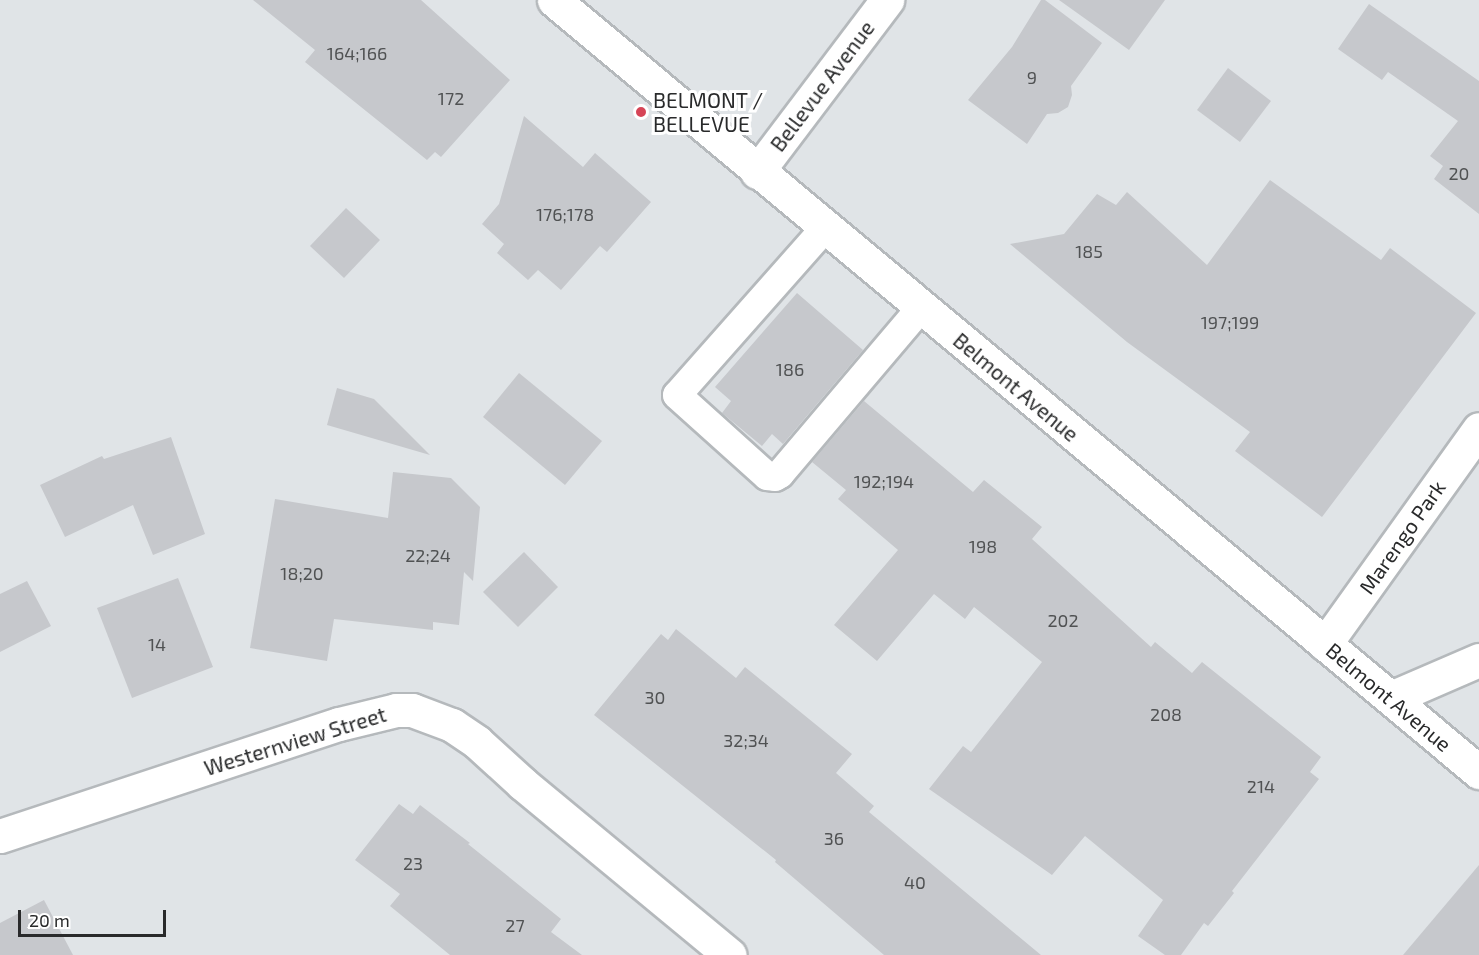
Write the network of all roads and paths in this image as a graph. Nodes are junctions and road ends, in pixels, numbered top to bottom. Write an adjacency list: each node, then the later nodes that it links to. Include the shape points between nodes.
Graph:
1 (554, 0): 3 (street, Belmont Avenue)
2 (887, 0): 3 (street, Bellevue Avenue)
3 (757, 172): 4 (street, Belmont Avenue)
4 (825, 228): 5 (street, Belmont Avenue); 5 (lane, via 677,395 767,476 780,474)
5 (921, 308): 7 (street, Belmont Avenue)
6 (1479, 429): 7 (street, Marengo Park)
7 (1325, 645): 9 (street, Belmont Avenue)
8 (1479, 660): 9 (street)
9 (1391, 698): 10 (street, Belmont Avenue)
10 (1479, 772)
11 (0, 836): 12 (street, Westernview Street, via 339,724 396,710 412,710 445,722 477,742)
12 (730, 955)

